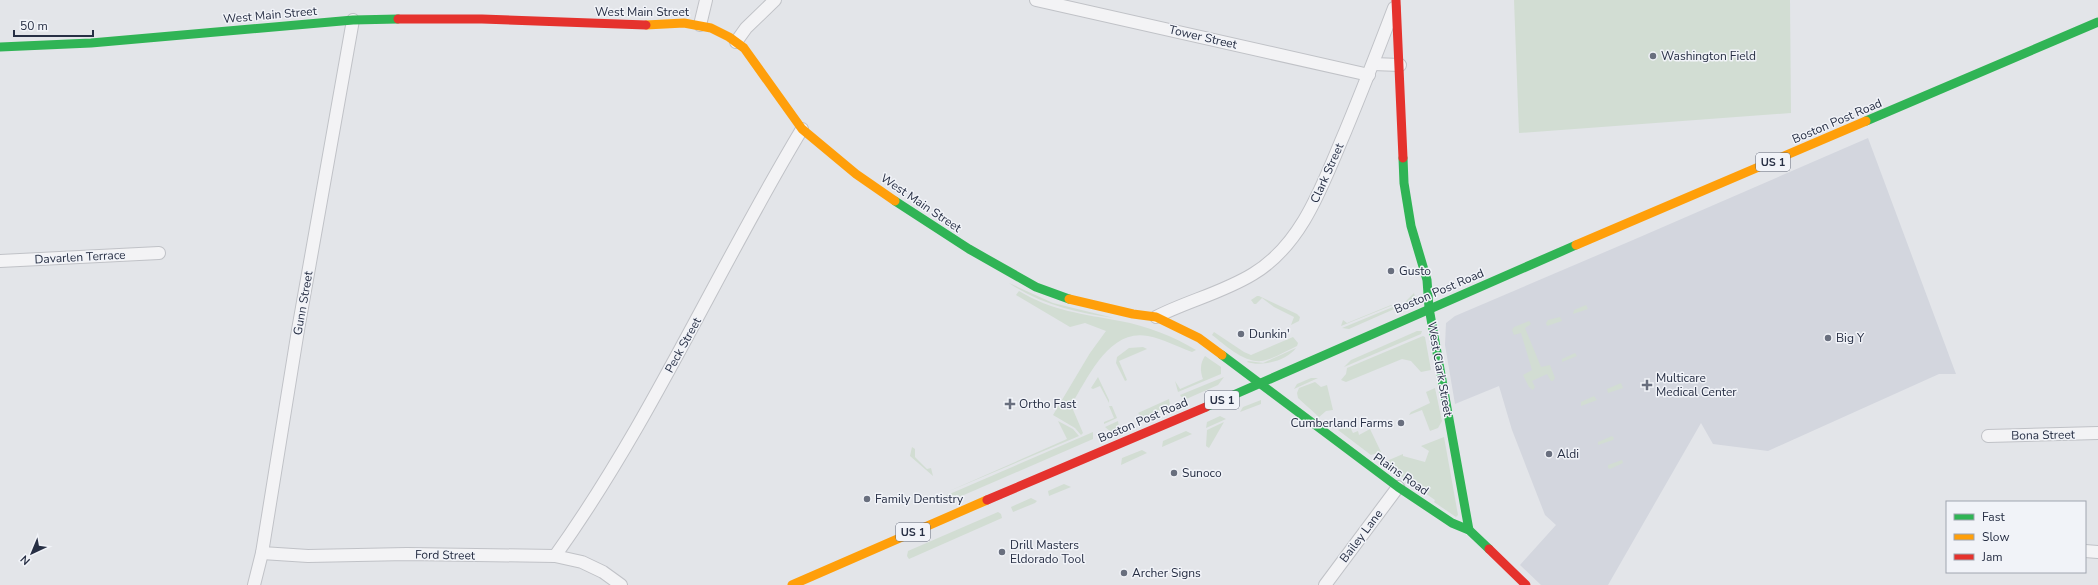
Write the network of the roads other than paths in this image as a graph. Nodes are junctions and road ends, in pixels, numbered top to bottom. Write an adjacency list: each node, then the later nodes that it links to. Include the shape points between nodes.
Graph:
1 (706, 0): 7 (street)
2 (774, 0): 8 (street)
3 (1036, 0): 11 (street, Tower Street)
4 (1398, 1): 10 (main road, West Clark Street); 11 (street, Clark Street)
5 (353, 20): 7 (main road, West Main Street, via 438,18 610,25); 9 (main road, West Main Street, via 91,43); 24 (street, Gunn Street, via 298,330)
6 (2098, 22): 15 (main road, Boston Post Road / US 1)
7 (700, 24): 8 (main road, West Main Street)
8 (736, 42): 12 (main road, West Main Street, via 750,56)
9 (0, 47)
10 (1400, 65): 11 (street); 15 (main road, West Clark Street, via 1404,183 1411,226 1427,280)
11 (1371, 69): 16 (street, Clark Street, via 1317,199 1284,248 1253,274)
12 (802, 129): 16 (main road, West Main Street, via 898,204 1036,287 1057,296); 25 (street, Peck Street, via 758,202 654,397)
13 (160, 253): 14 (street, Davarlen Terrace)
14 (0, 261)
15 (1428, 308): 17 (main road, Boston Post Road / US 1); 21 (main road, West Clark Street)
16 (1156, 317): 17 (main road, West Main Street, via 1199,338)
17 (1261, 383): 20 (main road, Plains Road); 28 (main road, Boston Post Road / US 1)
18 (2098, 433): 19 (street, Bona Street)
19 (1988, 436)
20 (1398, 487): 21 (main road, Plains Road, via 1452,523); 29 (street, Bailey Lane)
21 (1469, 530): 30 (main road, Plains Road)
22 (2086, 552): 23 (street)
23 (2098, 552)
24 (262, 553): 25 (street, Ford Street, via 308,556); 26 (street, Gunn Street)
25 (555, 556): 27 (street, Ford Street, via 588,564)
26 (254, 585)
27 (621, 585)
28 (792, 585)
29 (1325, 585)
30 (1526, 585)

